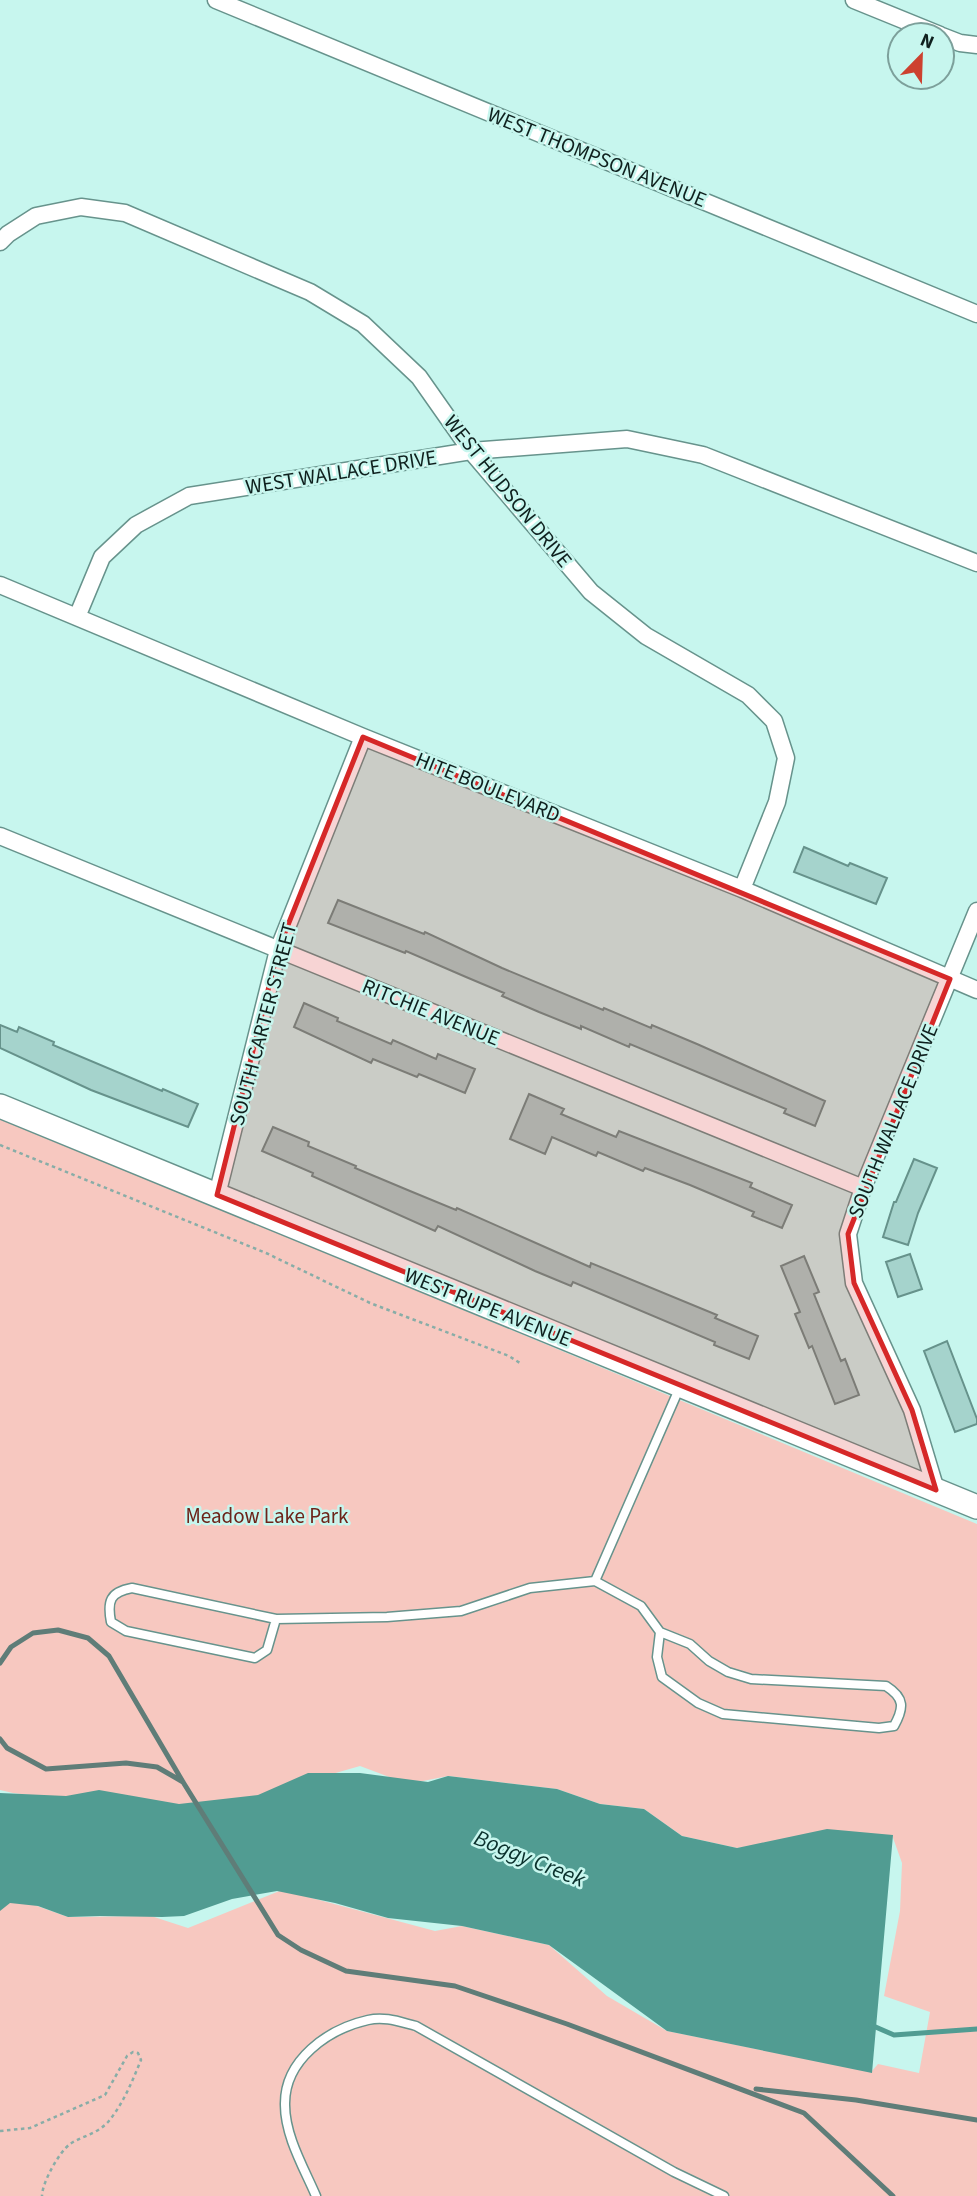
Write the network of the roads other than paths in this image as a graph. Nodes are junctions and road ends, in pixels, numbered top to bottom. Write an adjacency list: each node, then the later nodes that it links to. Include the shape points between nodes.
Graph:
1 (216, 0): 7 (street, WEST THOMPSON AVENUE)
2 (854, 0): 3 (street)
3 (906, 21)
4 (956, 41): 5 (street)
5 (977, 44)
6 (0, 242): 8 (street, WEST HUDSON DRIVE, via 36,216 81,207 125,213 310,292 363,324 419,377)
7 (977, 314)
8 (471, 451): 9 (street, WEST WALLACE DRIVE, via 627,439 703,455); 11 (street, WEST WALLACE DRIVE, via 189,496 136,525 103,558); 14 (street, WEST HUDSON DRIVE, via 591,592 646,636 748,695 774,721 786,758 777,803)
9 (977, 564)
10 (0, 585): 11 (street, HITE BOULEVARD)
11 (77, 617): 12 (street, HITE BOULEVARD)
12 (363, 737): 14 (street, HITE BOULEVARD); 16 (street, SOUTH CARTER STREET)
13 (0, 836): 16 (street, RITCHIE AVENUE)
14 (742, 889): 17 (street, HITE BOULEVARD)
15 (977, 911): 17 (street, SOUTH WALLACE DRIVE)
16 (278, 950): 20 (street, RITCHIE AVENUE); 21 (street, SOUTH CARTER STREET)
17 (950, 979): 18 (street, HITE BOULEVARD); 20 (street, SOUTH WALLACE DRIVE)
18 (977, 990)
19 (0, 1106): 21 (street, WEST RUPE AVENUE)
20 (863, 1188): 23 (street, SOUTH WALLACE DRIVE, via 848,1234 854,1283 912,1410)
21 (217, 1195): 22 (street, WEST RUPE AVENUE)
22 (681, 1386): 23 (street, WEST RUPE AVENUE); 25 (lane)
23 (936, 1490): 24 (street, WEST RUPE AVENUE)
24 (977, 1507)
25 (595, 1581): 26 (lane, via 530,1588 461,1611); 27 (lane, via 641,1606)
26 (276, 1619): 26 (lane, via 132,1588 120,1590 109,1610 111,1622 126,1631 255,1658 267,1650)
27 (660, 1632): 27 (lane, via 657,1657 662,1677 698,1703 723,1714 878,1728 894,1726 899,1716 897,1693 886,1686 751,1679 728,1672 690,1644)
28 (316, 2196): 29 (lane, via 287,2125 284,2103 290,2079 316,2044 369,2020 391,2019 416,2026)
29 (724, 2196)

